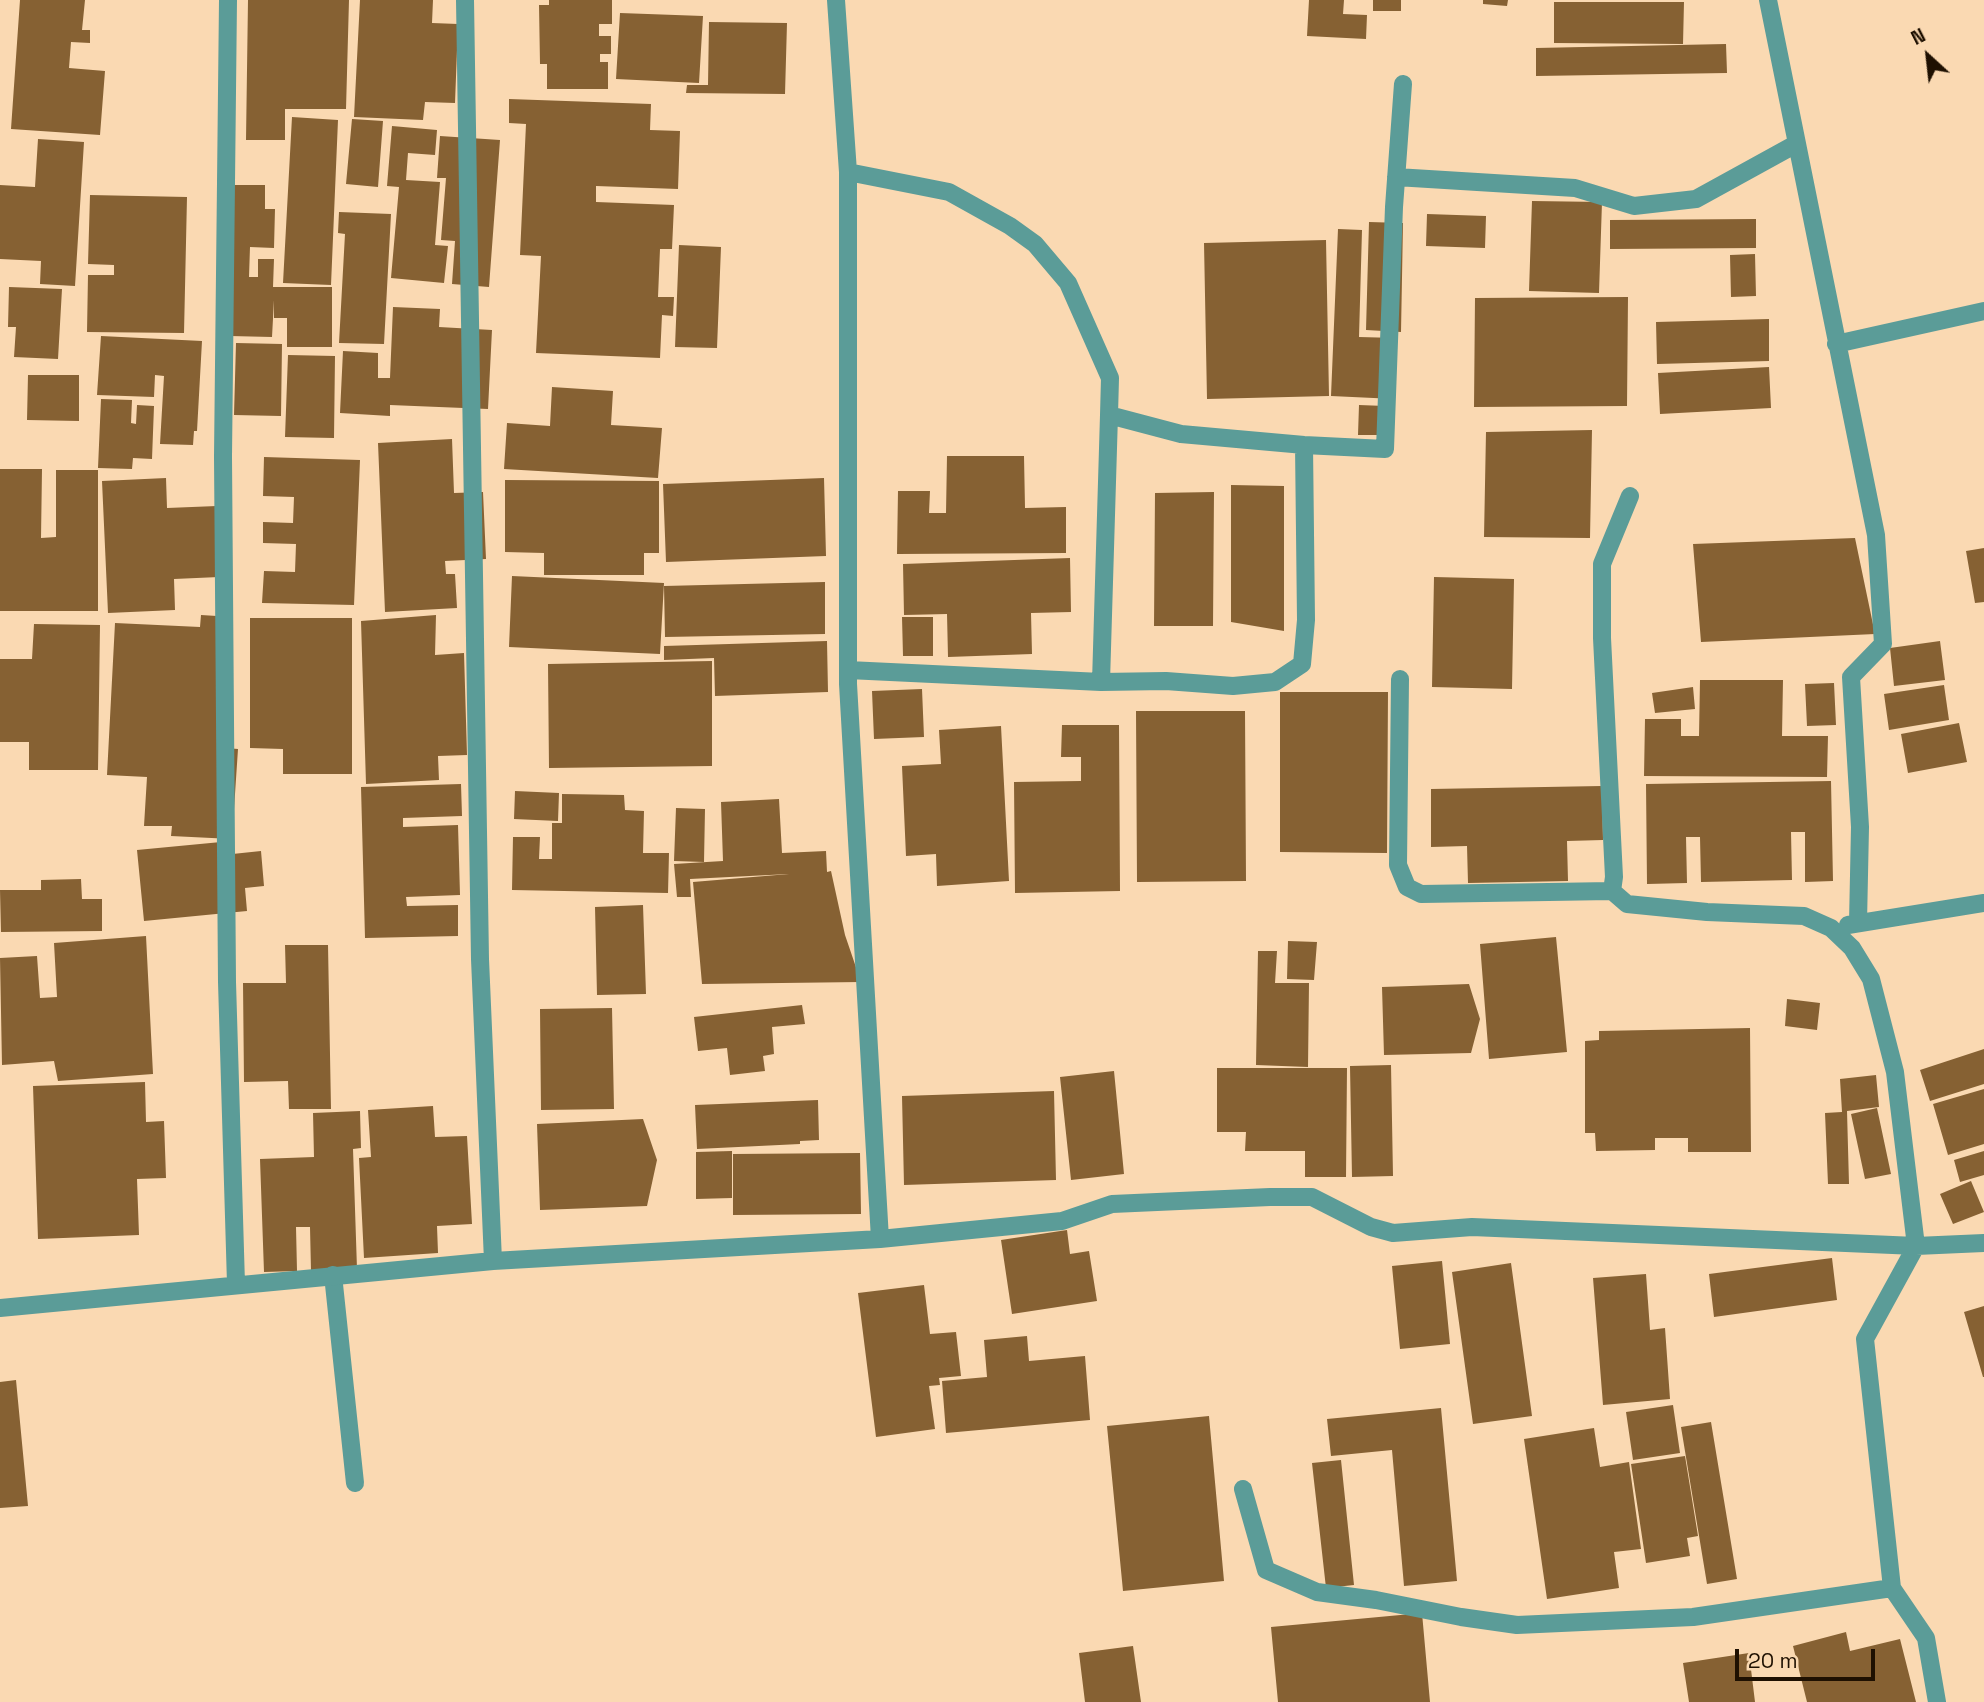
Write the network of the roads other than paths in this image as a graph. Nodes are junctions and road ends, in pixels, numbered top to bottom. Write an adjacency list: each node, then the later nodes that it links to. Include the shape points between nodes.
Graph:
1 (228, 0): 26 (street, via 223,443 226,968)
2 (465, 0): 24 (street, via 480,959)
3 (836, 0): 7 (street)
4 (1768, 0): 6 (street)
5 (1404, 84): 8 (street)
6 (1796, 144): 8 (street, via 1696,199 1634,206 1575,188); 10 (street)
7 (848, 172): 11 (street, via 949,192 1035,244 1068,283 1110,378); 14 (street)
8 (1396, 177): 12 (street, via 1385,449)
9 (1984, 311): 10 (street)
10 (1836, 344): 19 (street, via 1876,535 1883,644 1851,677 1860,827)
11 (1109, 415): 12 (street, via 1181,434); 16 (street)
12 (1304, 445): 16 (street, via 1306,620 1302,664 1275,682 1233,686)
13 (1630, 496): 17 (street, via 1602,564)
14 (848, 670): 16 (street); 21 (street)
15 (1400, 679): 17 (street, via 1398,865 1407,887 1421,894)
16 (1101, 682)
17 (1612, 891): 20 (street, via 1628,904 1804,916)
18 (1984, 903): 19 (street)
19 (1858, 923): 20 (street)
20 (1831, 928): 23 (street, via 1852,948 1871,979 1895,1072)
21 (880, 1238): 23 (street, via 1062,1221 1112,1204 1311,1197 1393,1233 1472,1227); 24 (street)
22 (1984, 1243): 23 (street)
23 (1916, 1246): 30 (street, via 1865,1339)
24 (493, 1261): 25 (street)
25 (333, 1275): 26 (street); 28 (street)
26 (236, 1284): 27 (street)
27 (0, 1308)
28 (355, 1483)
29 (1243, 1489): 30 (street, via 1266,1570 1317,1592 1461,1617 1517,1625 1693,1616)
30 (1892, 1588): 31 (street, via 1926,1638)
31 (1937, 1702)

